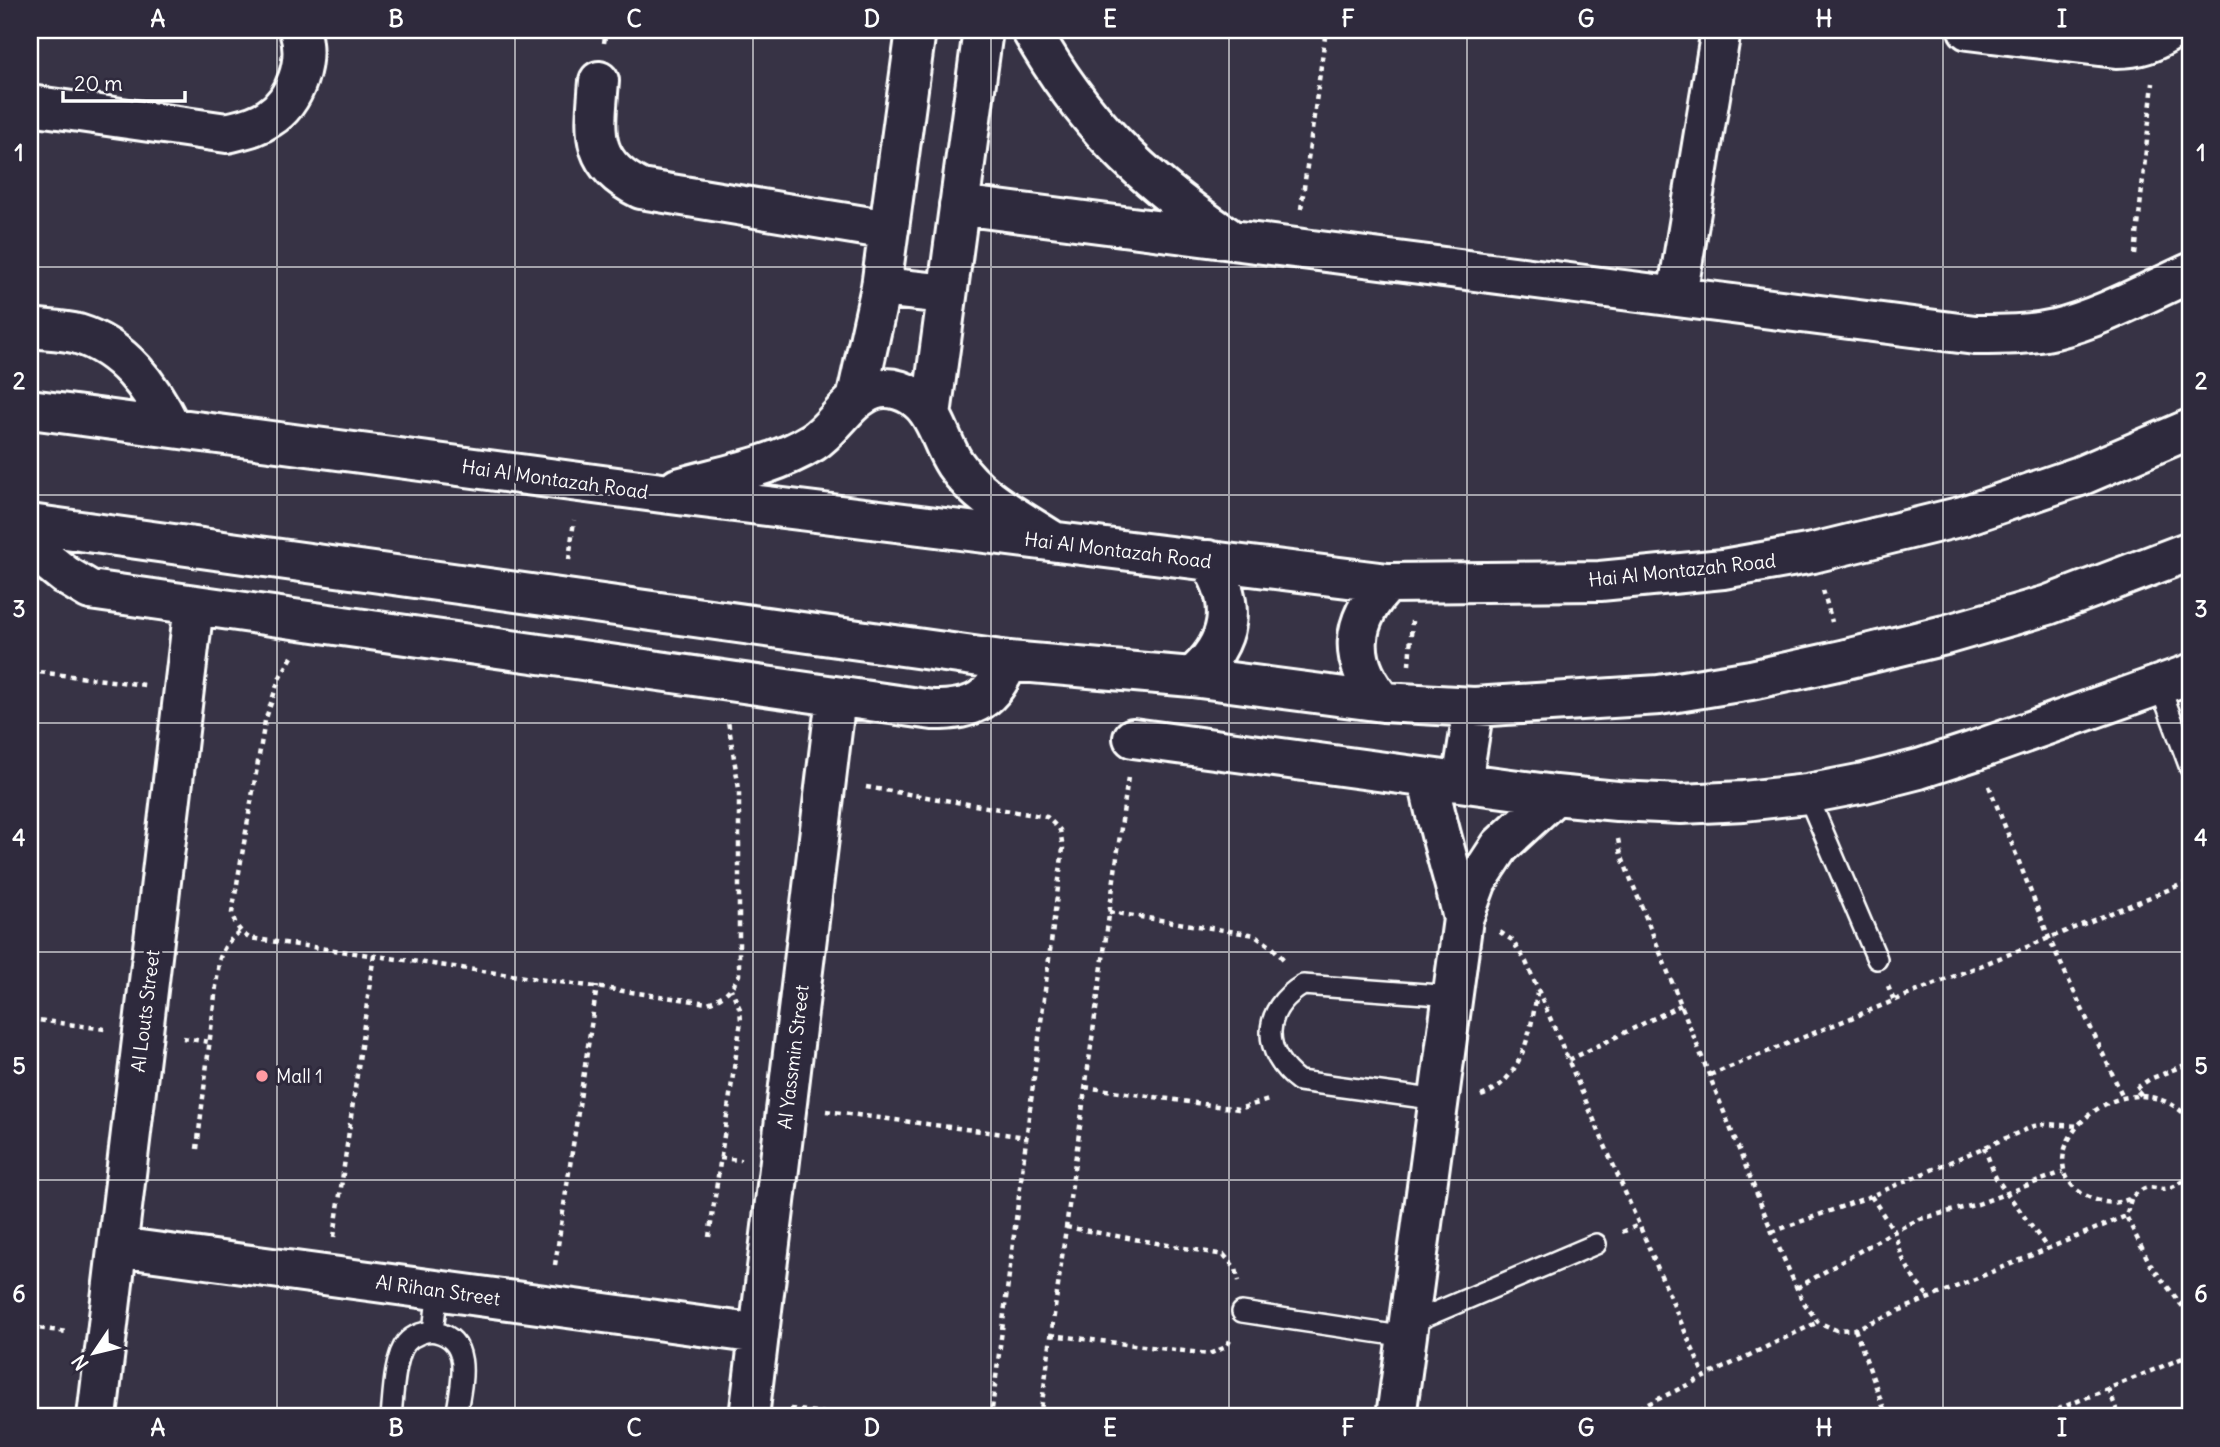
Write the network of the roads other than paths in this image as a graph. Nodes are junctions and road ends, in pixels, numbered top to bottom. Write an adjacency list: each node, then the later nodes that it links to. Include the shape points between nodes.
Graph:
1 (299, 30): 9 (street, via 303,57 298,80 271,117 250,128 227,132)
2 (916, 30): 11 (street)
3 (983, 30): 10 (street)
4 (1031, 30): 12 (street, via 1087,115 1130,162 1178,203)
5 (1721, 30): 16 (street)
6 (1968, 30): 7 (street, via 2116,48 2137,48)
7 (2164, 35)
8 (599, 81): 11 (street, via 595,132 610,167 624,180 641,188)
9 (30, 105)
10 (960, 205): 12 (street); 15 (street)
11 (889, 230): 14 (street)
12 (1231, 239): 16 (street)
13 (2190, 273): 16 (street, via 2057,329 2016,335 1975,335)
14 (881, 287): 15 (street); 18 (street)
15 (947, 294): 20 (street)
16 (1677, 296)
17 (30, 328): 21 (street, via 78,334 108,348 134,368)
18 (856, 400): 20 (street, via 874,390 891,388 921,402); 23 (street, via 817,439 796,452)
19 (30, 409): 21 (street, Hai Al Montazah Road)
20 (931, 415): 25 (street, via 967,481)
21 (171, 427): 23 (street, Hai Al Montazah Road)
22 (2190, 429): 29 (street, Hai Al Montazah Road, via 2080,476 1963,516 1813,553 1723,569 1600,581)
23 (662, 493): 25 (street, Hai Al Montazah Road)
24 (30, 524): 31 (street)
25 (1058, 543): 28 (street, Hai Al Montazah Road)
26 (30, 547): 30 (street, via 90,590)
27 (2190, 551): 36 (street, via 2048,605 1945,635 1751,680 1659,695)
28 (1208, 560): 29 (street, Hai Al Montazah Road); 32 (street, via 1225,593 1225,631 1218,649)
29 (1402, 583): 35 (street, via 1374,597 1358,632 1357,651 1366,679)
30 (194, 605): 34 (street); 47 (street, Al Louts Street)
31 (1009, 661): 32 (street); 34 (street, via 998,683 981,701 957,710)
32 (1192, 677): 35 (street)
33 (2175, 680): 38 (lane); 40 (street, via 1897,775)
34 (836, 697): 52 (street, Al Yassmin Street)
35 (1394, 703): 36 (street)
36 (1474, 707): 39 (street)
37 (1133, 738): 39 (street)
38 (2190, 768)
39 (1445, 780): 41 (street); 42 (street, via 1433,805)
40 (1807, 794): 41 (street, via 1681,804); 43 (lane)
41 (1555, 795): 42 (street, via 1500,846 1477,881)
42 (1463, 919): 44 (street)
43 (1877, 959)
44 (1453, 996): 45 (street); 45 (lane, via 1303,985 1288,994 1271,1023 1276,1057 1300,1082)
45 (1439, 1100): 51 (street)
46 (1596, 1244): 51 (lane)
47 (118, 1247): 48 (street, Al Rihan Street); 54 (street, Al Louts Street)
48 (438, 1290): 50 (lane); 52 (street, Al Rihan Street)
49 (1242, 1312): 51 (lane)
50 (433, 1331): 55 (lane, via 406,1342 399,1356); 56 (lane, via 459,1348 463,1364)
51 (1407, 1331): 57 (street)
52 (759, 1334): 53 (street, Al Yassmin Street)
53 (750, 1410)
54 (97, 1417)
55 (391, 1417)
56 (456, 1417)
57 (1396, 1417)

